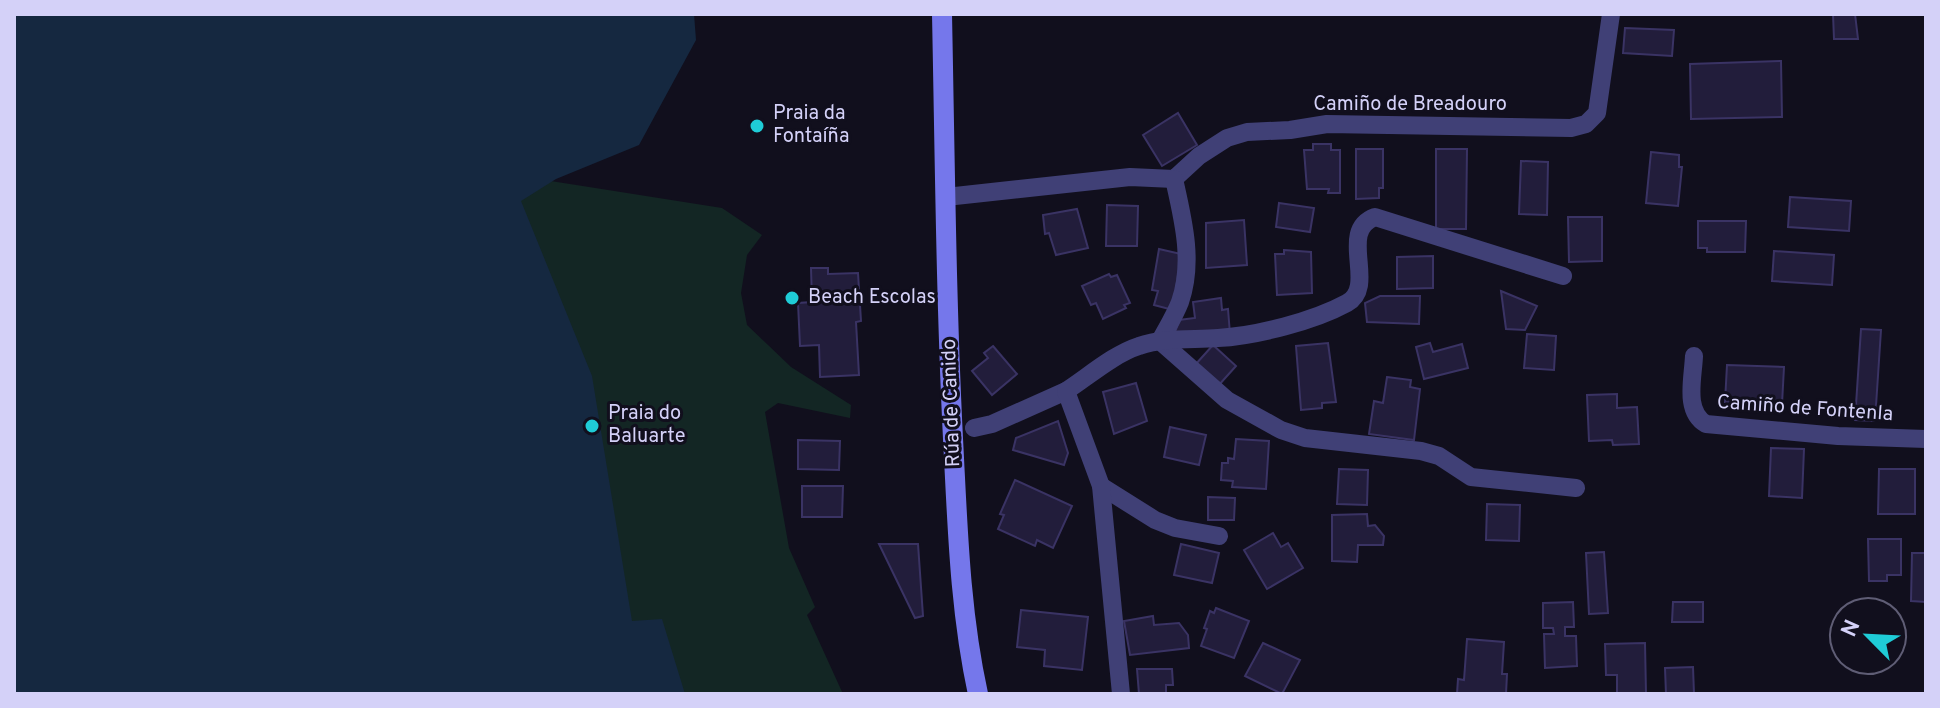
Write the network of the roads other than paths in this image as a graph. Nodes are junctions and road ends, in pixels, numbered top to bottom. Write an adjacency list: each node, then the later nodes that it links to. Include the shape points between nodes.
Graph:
1 (942, 14): 4 (main road, Rúa de Canido)
2 (1611, 14): 3 (street, Camiño de Breadouro, via 1597,113 1586,124 1327,124 1247,132 1208,150)
3 (1174, 179): 4 (street, via 1130,177); 6 (street, via 1186,277)
4 (946, 197): 14 (main road, Rúa de Canido, via 961,585)
5 (1563, 276): 6 (street, via 1375,217 1361,227 1357,241 1359,279 1352,300 1311,320 1223,338)
6 (1160, 341): 8 (street, via 1138,346); 12 (street, via 1227,400 1281,430 1305,438 1421,451 1471,477)
7 (1694, 356): 10 (street, Camiño de Fontenla, via 1692,408 1706,424)
8 (1066, 391): 9 (street); 11 (street)
9 (974, 428)
10 (1926, 439)
11 (1101, 486): 13 (street, via 1155,520); 15 (street)
12 (1576, 488)
13 (1219, 536)
14 (978, 694)
15 (1121, 694)

